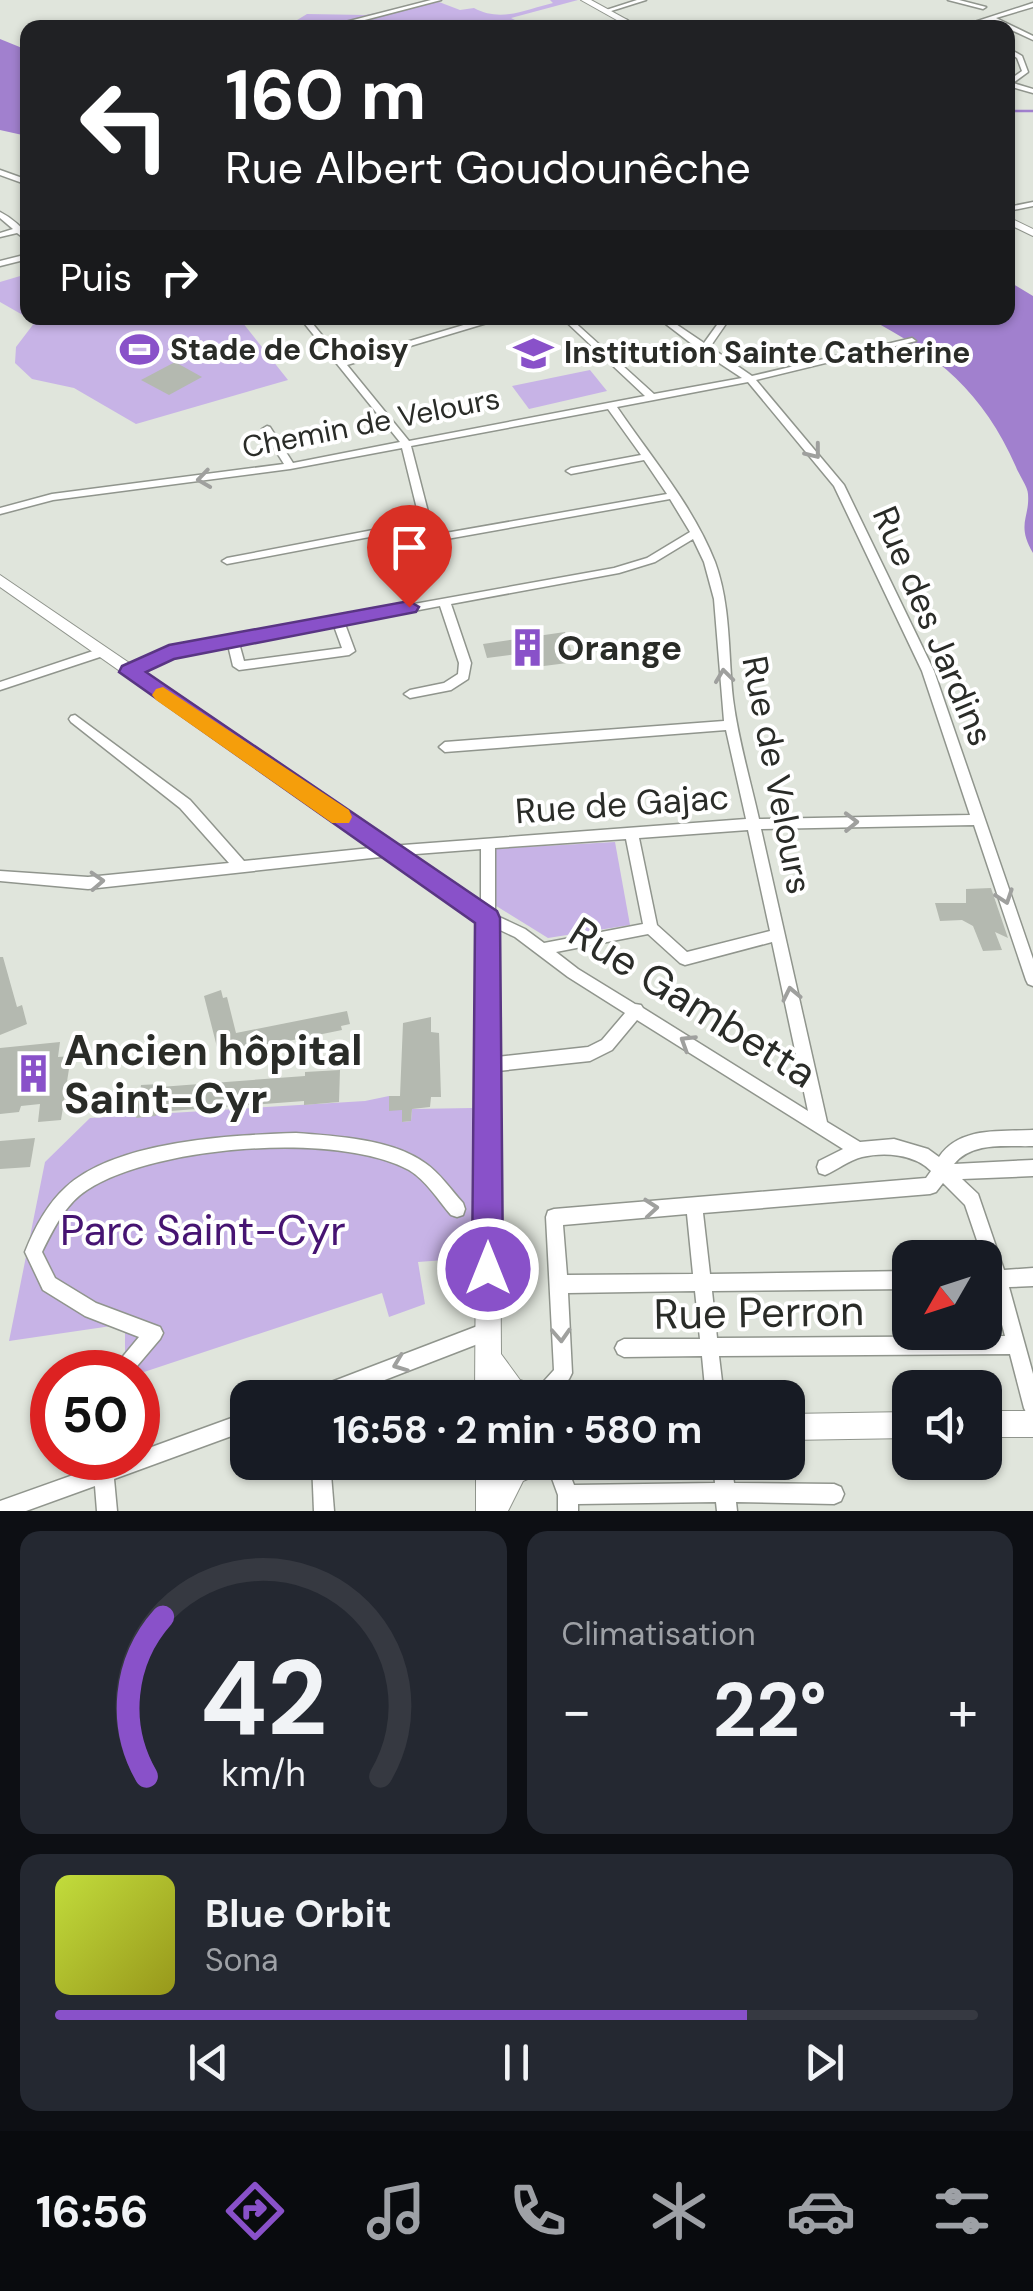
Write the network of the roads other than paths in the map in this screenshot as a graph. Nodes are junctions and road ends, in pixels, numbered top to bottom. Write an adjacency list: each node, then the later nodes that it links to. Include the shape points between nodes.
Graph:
1 (438, 0): 11 (street)
2 (585, 0): 8 (main road)
3 (643, 0): 8 (street)
4 (950, 0): 7 (street)
5 (992, 0): 7 (street)
6 (1033, 5): 9 (street)
7 (983, 7): 9 (street)
8 (606, 11): 12 (main road)
9 (1003, 14): 10 (street)
10 (990, 18): 13 (street); 14 (street)
11 (357, 20)
12 (623, 20)
13 (984, 20)
14 (994, 20)
15 (0, 214): 16 (street)
16 (20, 230): 17 (street)
17 (0, 235)
18 (310, 325): 25 (street)
19 (471, 325): 25 (street)
20 (573, 325): 27 (street)
21 (671, 325): 24 (street, Rue des Jardins)
22 (721, 325): 24 (street)
23 (912, 341): 26 (street, Chemin de Velours)
24 (704, 349): 26 (street, Rue des Jardins)
25 (342, 364): 30 (street)
26 (750, 379): 27 (street, Chemin de Velours); 50 (street, Rue des Jardins, one-way to 50, via 839,484 928,671)
27 (650, 397): 28 (street, Chemin de Velours)
28 (610, 404): 30 (street, Chemin de Velours); 31 (street, Rue de Velours)
29 (267, 429): 32 (street)
30 (405, 442): 32 (street, Chemin de Velours); 36 (street)
31 (645, 457): 33 (street); 34 (street, Rue de Velours)
32 (290, 466): 35 (street, Chemin de Velours, one-way to 35)
33 (572, 470)
34 (670, 496): 36 (street, via 430,539); 37 (street, Rue de Velours)
35 (0, 511)
36 (426, 522): 38 (street)
37 (695, 534): 40 (street, via 651,560 615,571); 48 (street, Rue de Velours, one-way to 37, via 716,579)
38 (227, 562)
39 (0, 580): 43 (main road)
40 (444, 601): 41 (street); 46 (street, via 464,676)
41 (338, 620): 42 (street); 42 (street, via 349,651 239,666)
42 (234, 640): 44 (street, via 169,652)
43 (102, 652): 44 (main road); 45 (street)
44 (129, 672): 54 (main road)
45 (0, 686)
46 (410, 694)
47 (75, 719): 55 (street, via 185,804)
48 (732, 724): 49 (street); 51 (street, Rue de Velours)
49 (446, 747)
50 (979, 820): 51 (street, Rue de Gajac, one-way to 50); 61 (street, Rue des Jardins, one-way to 61)
51 (754, 824): 52 (street, Rue de Gajac); 59 (street, Rue de Velours)
52 (632, 835): 53 (street, Rue de Gajac); 58 (street)
53 (488, 844): 54 (street, Rue de Gajac); 57 (street)
54 (390, 851): 55 (street, Rue de Gajac); 57 (main road)
55 (242, 868): 56 (street, Rue de Gajac, one-way to 55, via 88,883)
56 (0, 876)
57 (488, 918): 60 (street, Rue Gambetta); 63 (main road)
58 (654, 932): 59 (street, via 685,958); 60 (street)
59 (778, 935): 64 (street, Rue de Velours, one-way to 59)
60 (543, 949): 62 (street, Rue Gambetta)
61 (1033, 980)
62 (636, 1010): 63 (street, via 607,1045 590,1054); 64 (street, Rue Gambetta, one-way to 62)
63 (488, 1065): 79 (main road)
64 (819, 1123): 66 (street, Rue Gambetta)
65 (1033, 1138): 69 (street, via 964,1144)
66 (858, 1150): 67 (street); 69 (street, via 894,1147 928,1157)
67 (825, 1167)
68 (1033, 1168): 69 (street)
69 (944, 1172): 70 (street, via 930,1186); 72 (street, via 972,1200)
70 (694, 1204): 76 (street, one-way to 70, via 554,1217); 77 (street)
71 (456, 1209): 83 (street, via 416,1166 379,1150 312,1141 149,1155 81,1184 53,1214 33,1252 49,1284 91,1310 154,1333)
72 (982, 1240)
73 (1033, 1277): 74 (street)
74 (1002, 1278)
75 (892, 1280): 77 (street)
76 (559, 1284): 77 (street); 86 (street, one-way to 86, via 563,1373)
77 (704, 1285): 82 (street)
78 (1002, 1307): 80 (street)
79 (488, 1344): 84 (street, one-way to 84); 85 (main road)
80 (1015, 1345): 82 (street, Rue Perron); 88 (street)
81 (624, 1348): 82 (street, Rue Perron)
82 (710, 1348): 87 (street)
83 (140, 1350)
84 (370, 1380)
85 (507, 1380)
86 (549, 1380)
87 (713, 1380)
88 (1033, 1408)
89 (1002, 1424): 90 (main road)
90 (1033, 1424)
91 (892, 1426): 93 (main road)
92 (230, 1427): 94 (street)
93 (805, 1427)
94 (160, 1450)
95 (78, 1480): 102 (street)
96 (109, 1480): 103 (street)
97 (322, 1480): 104 (street)
98 (504, 1480): 105 (main road)
99 (834, 1494): 101 (street)
100 (568, 1503): 101 (street, via 677,1492)
101 (727, 1503)
102 (0, 1511)
103 (107, 1511)
104 (324, 1511)
105 (492, 1511)

